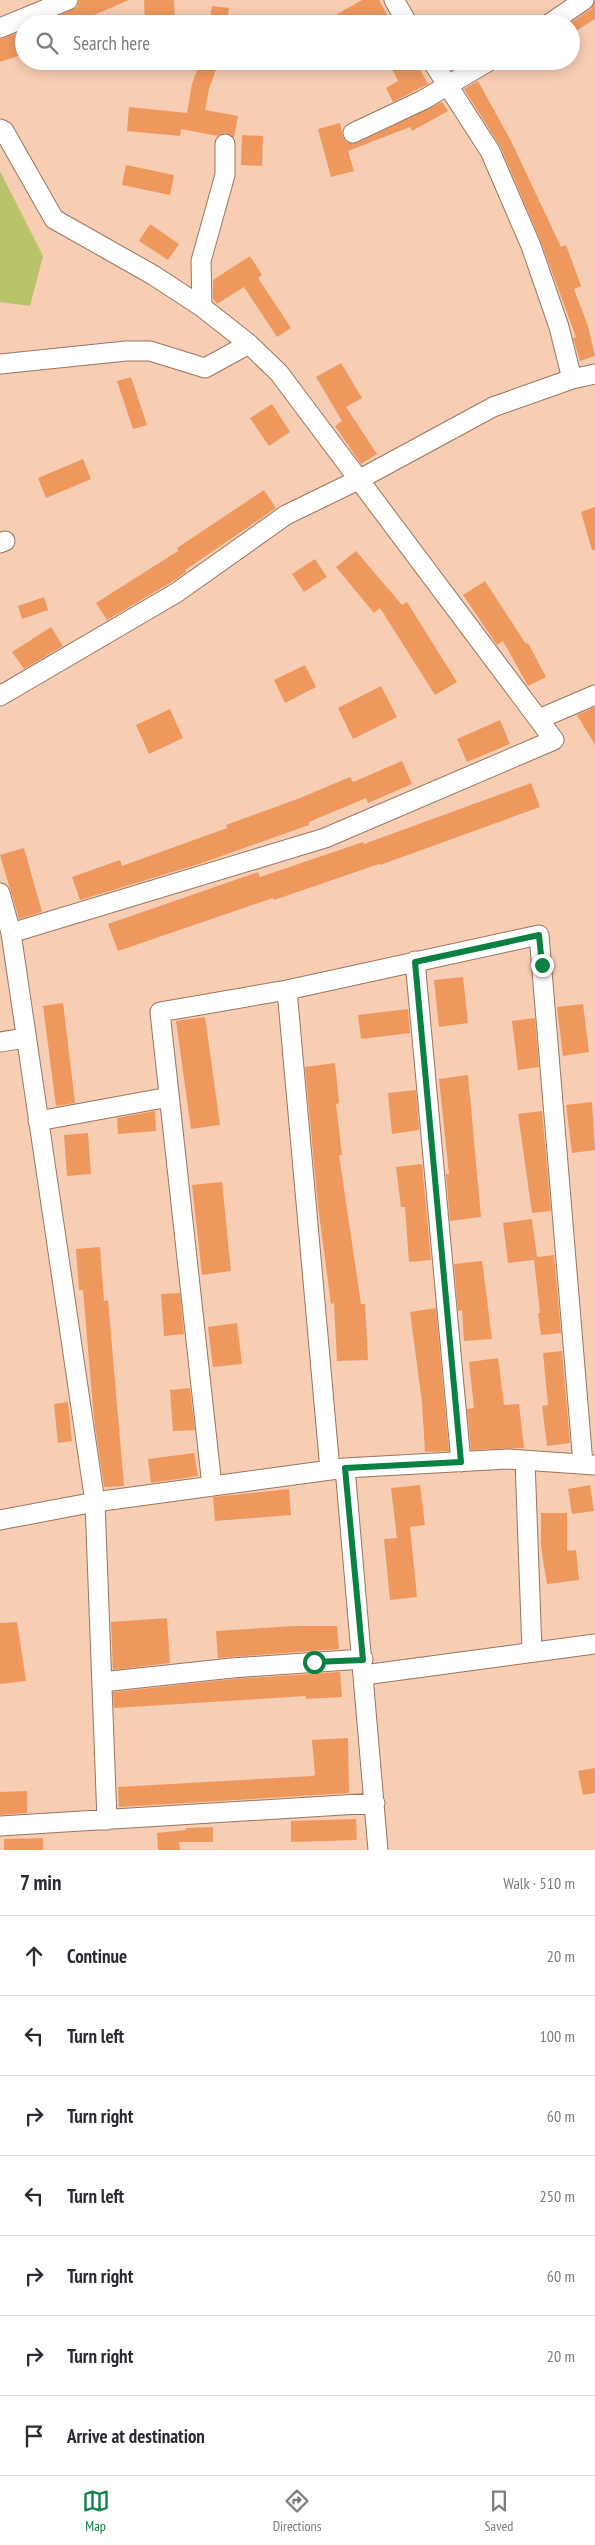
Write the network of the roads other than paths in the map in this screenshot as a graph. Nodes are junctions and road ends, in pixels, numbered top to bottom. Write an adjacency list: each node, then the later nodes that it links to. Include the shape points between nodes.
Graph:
1 (68, 0): 4 (street)
2 (394, 0): 5 (street)
3 (584, 0): 6 (street)
4 (32, 15)
5 (403, 15)
6 (562, 15)
7 (15, 22): 8 (street)
8 (0, 28)
9 (438, 70): 11 (street)
10 (474, 70): 11 (street)
11 (448, 85): 13 (street); 19 (street, via 490,151 527,237 559,327)
12 (0, 129): 15 (street, via 54,219)
13 (353, 133)
14 (225, 144): 15 (street, via 225,175 200,261)
15 (202, 307): 16 (street)
16 (249, 344): 17 (street, via 205,368 150,351); 20 (street, via 279,373)
17 (0, 364)
18 (595, 374): 19 (street)
19 (572, 379): 20 (street, via 493,407)
20 (360, 479): 22 (street, via 286,515 176,593); 23 (street)
21 (595, 695): 23 (street)
22 (0, 696)
23 (539, 720): 25 (street, via 554,740 324,838)
24 (0, 893): 25 (street)
25 (11, 934): 28 (street)
26 (415, 962): 27 (street); 33 (street); 34 (street, via 539,935)
27 (287, 990): 30 (street, via 160,1012); 35 (street)
28 (25, 1038): 29 (street); 31 (street)
29 (0, 1042)
30 (169, 1096): 31 (street); 36 (street)
31 (38, 1121): 37 (street)
32 (525, 1460): 33 (street); 34 (street); 40 (street)
33 (461, 1462): 35 (street)
34 (589, 1465)
35 (338, 1469): 36 (street); 41 (street)
36 (212, 1486): 37 (street)
37 (95, 1502): 38 (street); 42 (street)
38 (0, 1520)
39 (595, 1644): 40 (street)
40 (532, 1651): 41 (street)
41 (364, 1667): 42 (street, via 232,1668); 43 (street)
42 (102, 1682): 44 (street)
43 (375, 1803): 44 (street); 46 (street)
44 (107, 1820): 45 (street)
45 (0, 1826)
46 (378, 1850)

